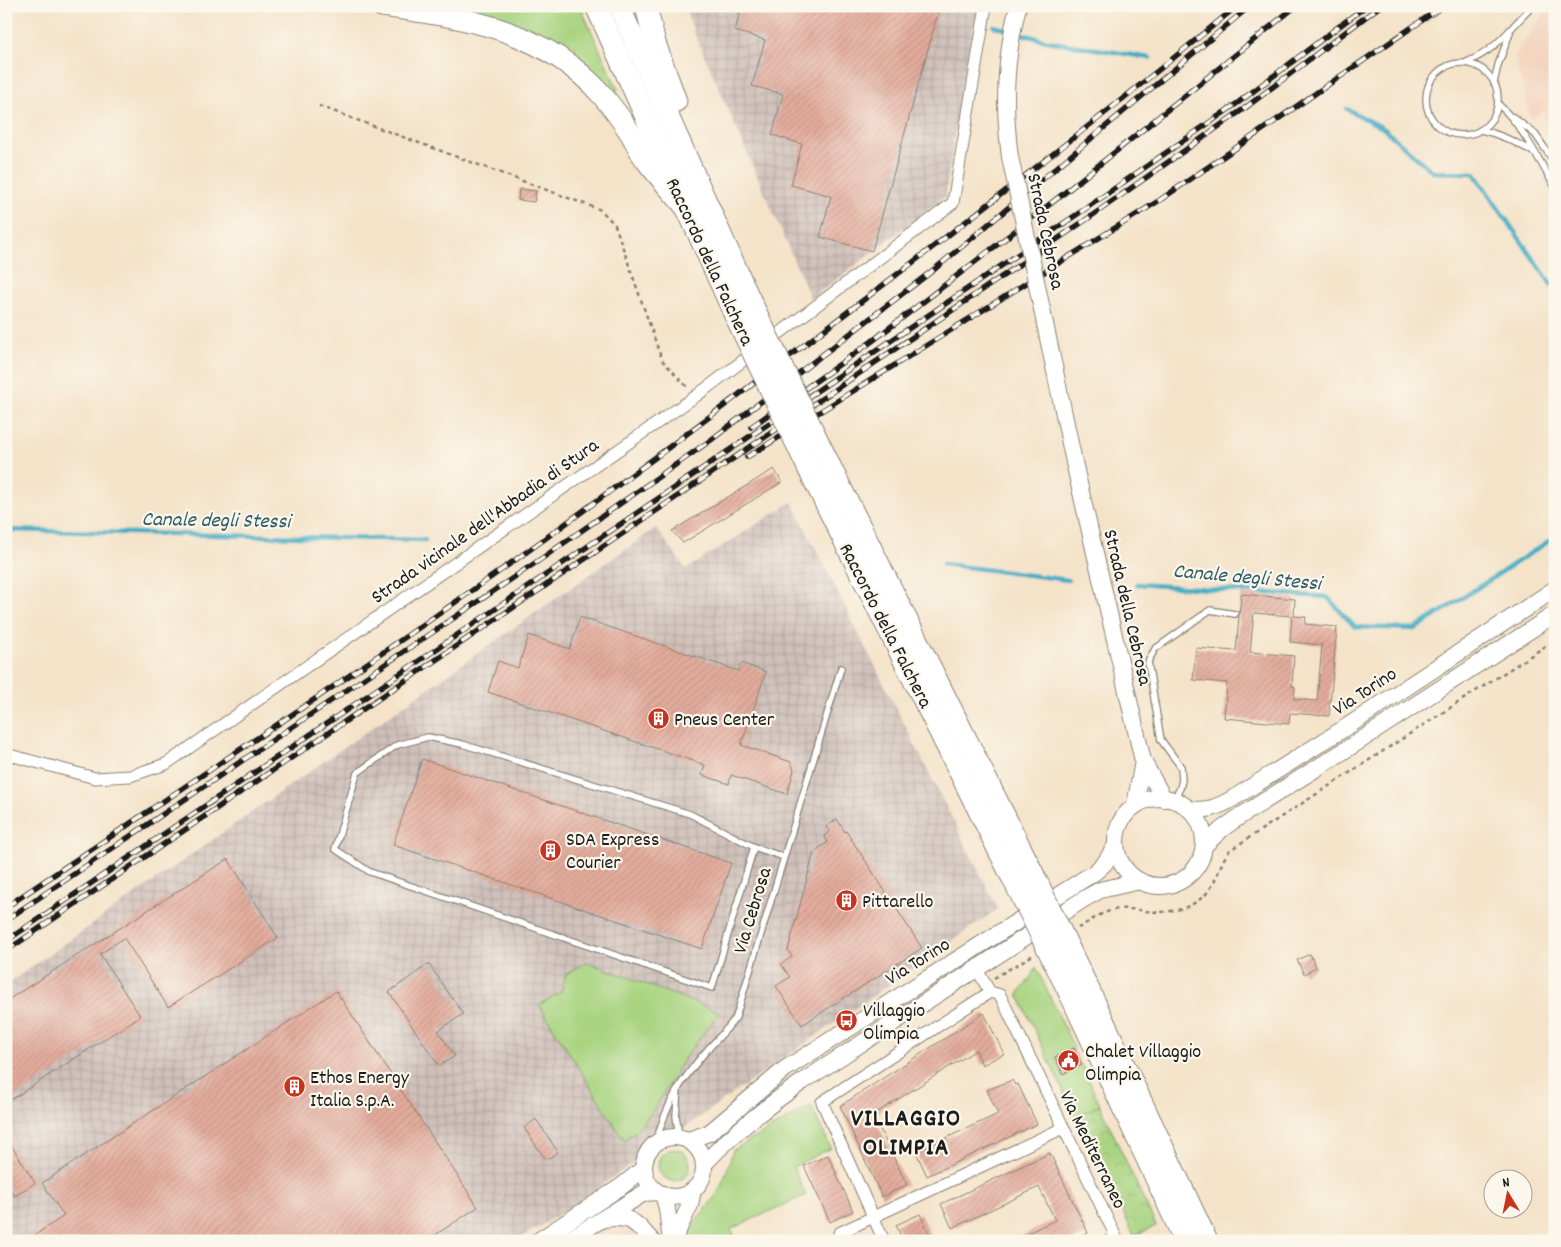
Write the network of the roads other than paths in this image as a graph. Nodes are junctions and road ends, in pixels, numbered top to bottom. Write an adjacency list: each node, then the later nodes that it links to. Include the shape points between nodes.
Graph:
1 (382, 6): 17 (highway, via 496,27 560,58 601,94 645,159)
2 (596, 6): 17 (highway, Raccordo della Falchera)
3 (619, 6): 18 (highway, Raccordo della Falchera)
4 (646, 6): 18 (highway, via 655,43 703,168)
5 (986, 6): 25 (street, Strada vicinale dell'Abbadia di Stura, via 953,203 696,396 166,764 130,776 95,778)
6 (1018, 6): 20 (main road, Strada Cebrosa, bridge, via 1005,80 1006,125)
7 (1533, 6): 8 (lane)
8 (1510, 32): 9 (lane, via 1481,57); 10 (lane)
9 (1465, 63): 10 (lane, via 1483,69); 13 (lane, via 1448,66 1438,72 1426,92 1426,104 1436,125 1446,132 1458,136)
10 (1494, 83): 11 (lane)
11 (1498, 104): 12 (lane); 13 (lane, via 1498,112)
12 (1507, 112): 14 (lane); 15 (lane, via 1535,134)
13 (1481, 130): 14 (lane, via 1514,141)
14 (1535, 154): 16 (lane)
15 (1555, 163)
16 (1555, 187)
17 (688, 210): 19 (highway, Raccordo della Falchera)
18 (731, 257): 19 (highway, Raccordo della Falchera)
19 (741, 306): 37 (highway, Raccordo della Falchera, bridge)
20 (1074, 462): 26 (main road, Strada della Cebrosa)
21 (1555, 589): 29 (main road, Via Torino, via 1232,799 1208,810)
22 (1236, 614): 27 (lane, via 1210,610 1155,649 1148,662 1161,740 1181,767 1180,788)
23 (1555, 614): 31 (main road, Via Torino, via 1239,817)
24 (841, 668): 33 (lane, Via Cebrosa)
25 (6, 754)
26 (1143, 761): 27 (main road, Strada della Cebrosa); 28 (main road, Strada della Cebrosa)
27 (1169, 799): 28 (main road, via 1154,798); 29 (main road)
28 (1135, 806): 30 (main road, via 1121,822)
29 (1189, 809): 31 (main road, via 1204,832)
30 (1116, 845): 34 (main road, via 1123,866); 40 (main road, Via Torino, via 1096,872 785,1069 709,1133)
31 (1204, 845): 34 (main road, via 1198,866 1178,883 1164,886)
32 (754, 847): 32 (lane, via 690,814 462,744 428,738 397,745 357,773 336,848 370,872 712,988); 33 (lane)
33 (784, 857): 38 (lane, Via Cebrosa, via 736,1017)
34 (1140, 881): 35 (main road, Via Torino, via 1100,890)
35 (976, 968): 36 (street, Via Mediterraneo); 42 (main road, Via Torino, via 777,1099)
36 (987, 988): 39 (street, Via Mediterraneo, via 1000,995); 46 (street, via 822,1102)
37 (1080, 992): 55 (highway, Raccordo della Falchera); 56 (highway, Raccordo della Falchera)
38 (678, 1086): 40 (lane, via 676,1116); 41 (lane, Via Cebrosa)
39 (1063, 1128): 46 (street); 54 (street, Via Mediterraneo, via 1116,1237)
40 (684, 1138): 41 (main road, via 667,1137); 42 (main road, via 699,1149)
41 (656, 1142): 43 (main road, via 648,1151)
42 (704, 1164): 44 (main road, via 704,1173)
43 (644, 1168): 45 (main road, via 650,1185); 49 (main road)
44 (693, 1190): 45 (main road, via 675,1197); 52 (main road, via 690,1205)
45 (660, 1193): 47 (main road, via 644,1193); 52 (main road, via 667,1209)
46 (874, 1216): 48 (street); 53 (street)
47 (601, 1220): 50 (main road); 51 (main road, via 631,1220)
48 (839, 1233)
49 (538, 1241)
50 (567, 1241)
51 (652, 1241)
52 (672, 1241)
53 (884, 1241)
54 (1108, 1241)
55 (1185, 1241)
56 (1207, 1241)

